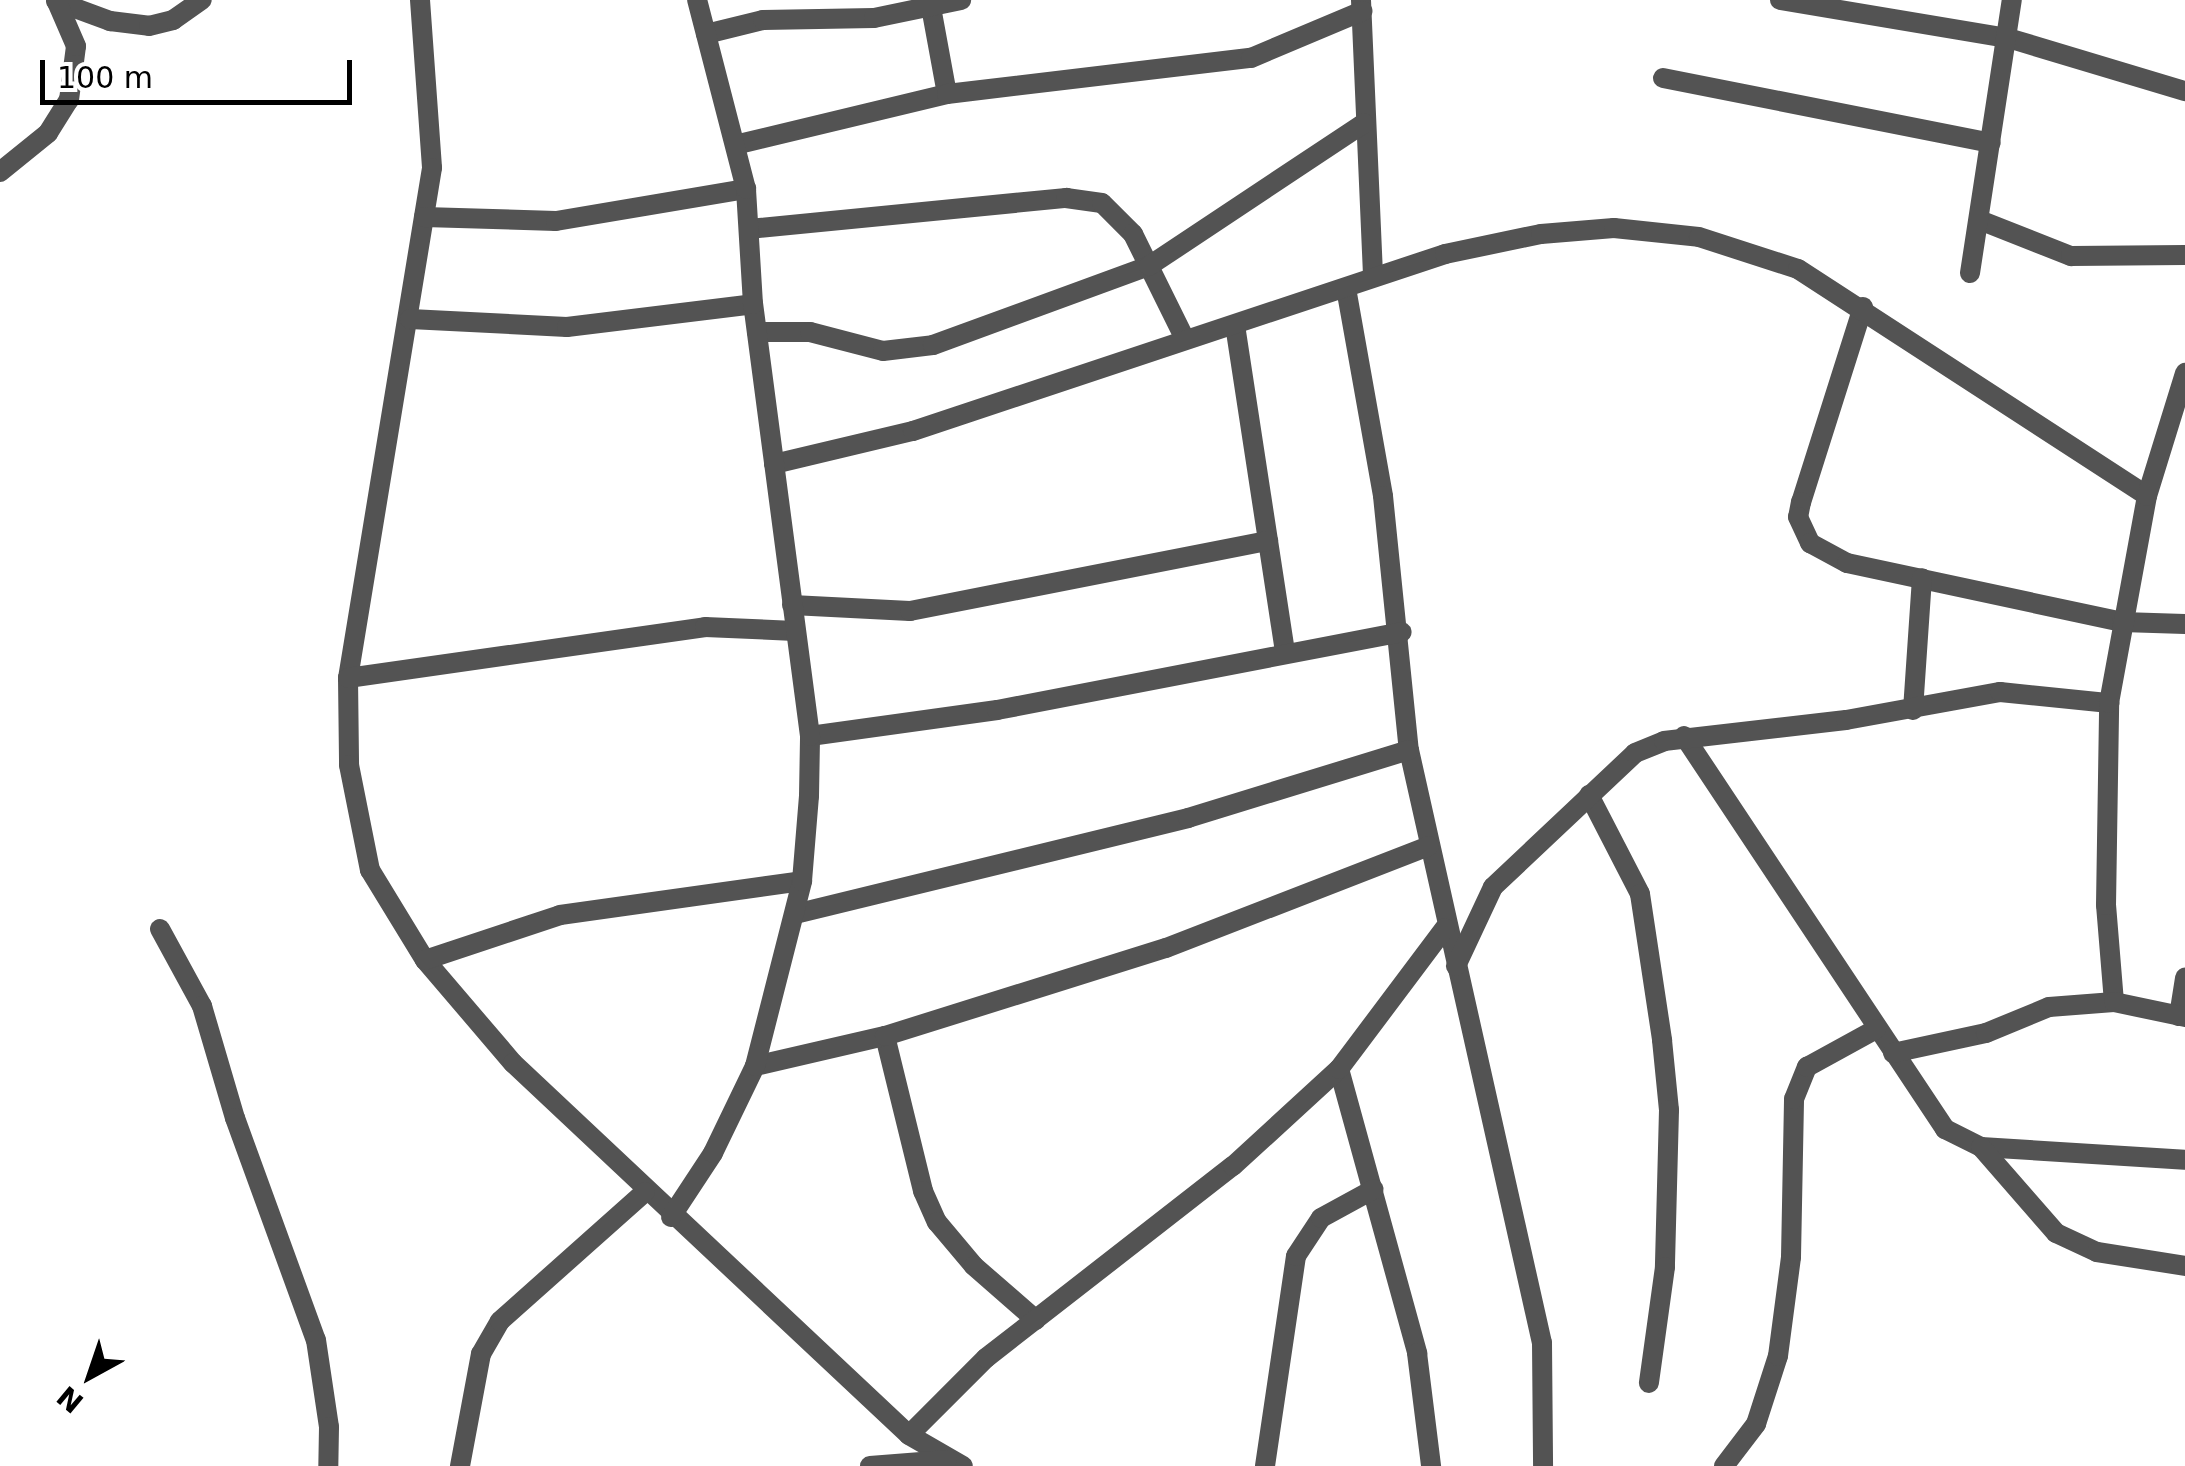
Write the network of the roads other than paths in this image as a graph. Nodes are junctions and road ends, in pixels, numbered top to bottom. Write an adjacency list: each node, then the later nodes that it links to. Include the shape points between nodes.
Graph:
1 (202, 0): 7 (street, via 173,20 149,26)
2 (420, 0): 20 (street, via 432,139)
3 (697, 0): 10 (street)
4 (961, 0): 9 (street)
5 (1780, 0): 11 (street)
6 (2012, 0): 11 (street)
7 (56, 1): 18 (street, via 76,46 69,100 48,133)
8 (1362, 6): 14 (street, via 1251,58); 15 (street)
9 (930, 7): 10 (street, via 874,18 763,20); 14 (street)
10 (706, 34): 17 (street)
11 (2008, 38): 13 (street); 16 (street)
12 (1663, 78): 16 (street)
13 (2185, 91)
14 (947, 94): 17 (street)
15 (1364, 123): 24 (street); 26 (street)
16 (1991, 143): 21 (street)
17 (738, 144): 19 (street)
18 (0, 172)
19 (746, 190): 20 (street, via 556,221); 22 (street)
20 (424, 217): 30 (street)
21 (1982, 221): 23 (street, via 2071,256); 25 (street)
22 (749, 229): 24 (street, via 1082,198 1115,210); 28 (street)
23 (2185, 255)
24 (1149, 266): 32 (street, via 904,352 810,332); 33 (street)
25 (1970, 273)
26 (1373, 277): 27 (street); 29 (street, via 1542,234 1664,231 1750,249)
27 (1346, 288): 31 (street); 43 (street)
28 (753, 304): 30 (street, via 567,326); 32 (street)
29 (1862, 307): 36 (street); 38 (street, via 1798,517 1822,551)
30 (410, 319): 45 (street)
31 (1235, 325): 33 (street); 37 (street)
32 (757, 332): 35 (street)
33 (1185, 338): 35 (street, via 913,430)
34 (2185, 373): 36 (street)
35 (774, 464): 39 (street)
36 (2147, 496): 40 (street)
37 (1268, 541): 39 (street, via 910,611); 44 (street)
38 (1922, 578): 40 (street); 47 (street)
39 (792, 605): 42 (street)
40 (2122, 622): 41 (street); 46 (street)
41 (2185, 624)
42 (796, 631): 45 (street, via 704,626); 48 (street)
43 (1402, 632): 44 (street); 50 (street)
44 (1285, 650): 48 (street, via 997,710)
45 (348, 678): 57 (street, via 349,765 370,870)
46 (2109, 703): 47 (street, via 2000,692); 60 (street, via 2106,905)
47 (1914, 710): 49 (street)
48 (810, 736): 53 (street)
49 (1684, 736): 51 (street, via 1635,753); 62 (street)
50 (1408, 750): 52 (street); 54 (street, via 1188,818)
51 (1590, 794): 58 (street, via 1492,887); 74 (street, via 1640,894 1662,1040 1669,1110 1665,1267)
52 (1428, 846): 55 (street); 63 (street, via 1166,948)
53 (802, 881): 54 (street); 57 (street, via 560,914)
54 (795, 914): 65 (street)
55 (1445, 928): 58 (street); 66 (street)
56 (160, 929): 77 (street, via 202,1006 316,1340 330,1428)
57 (425, 960): 70 (street, via 513,1063)
58 (1456, 966): 82 (street, via 1542,1344)
59 (2185, 978): 61 (street)
60 (2114, 1002): 61 (street); 64 (street, via 2049,1007 1986,1033)
61 (2182, 1017)
62 (1876, 1029): 64 (street); 83 (street, via 1807,1066 1794,1099 1791,1257 1778,1356 1756,1424)
63 (885, 1036): 65 (street); 73 (street, via 923,1191 938,1222 974,1266)
64 (1893, 1053): 67 (street, via 1932,1116)
65 (755, 1066): 71 (street, via 713,1152)
66 (1339, 1069): 69 (street); 73 (street, via 1234,1166)
67 (1981, 1147): 68 (street); 72 (street, via 2056,1233 2098,1252)
68 (2185, 1160)
69 (1374, 1189): 80 (street, via 1322,1218 1296,1256); 81 (street, via 1416,1353)
70 (644, 1192): 71 (street); 78 (street, via 500,1321 481,1354)
71 (671, 1217): 75 (street)
72 (2185, 1266)
73 (1036, 1320): 75 (street, via 986,1358)
74 (1650, 1383)
75 (909, 1435): 76 (street)
76 (957, 1463): 79 (street)
77 (328, 1466)
78 (460, 1466)
79 (870, 1466)
80 (1265, 1466)
81 (1431, 1466)
82 (1543, 1466)
83 (1724, 1466)

